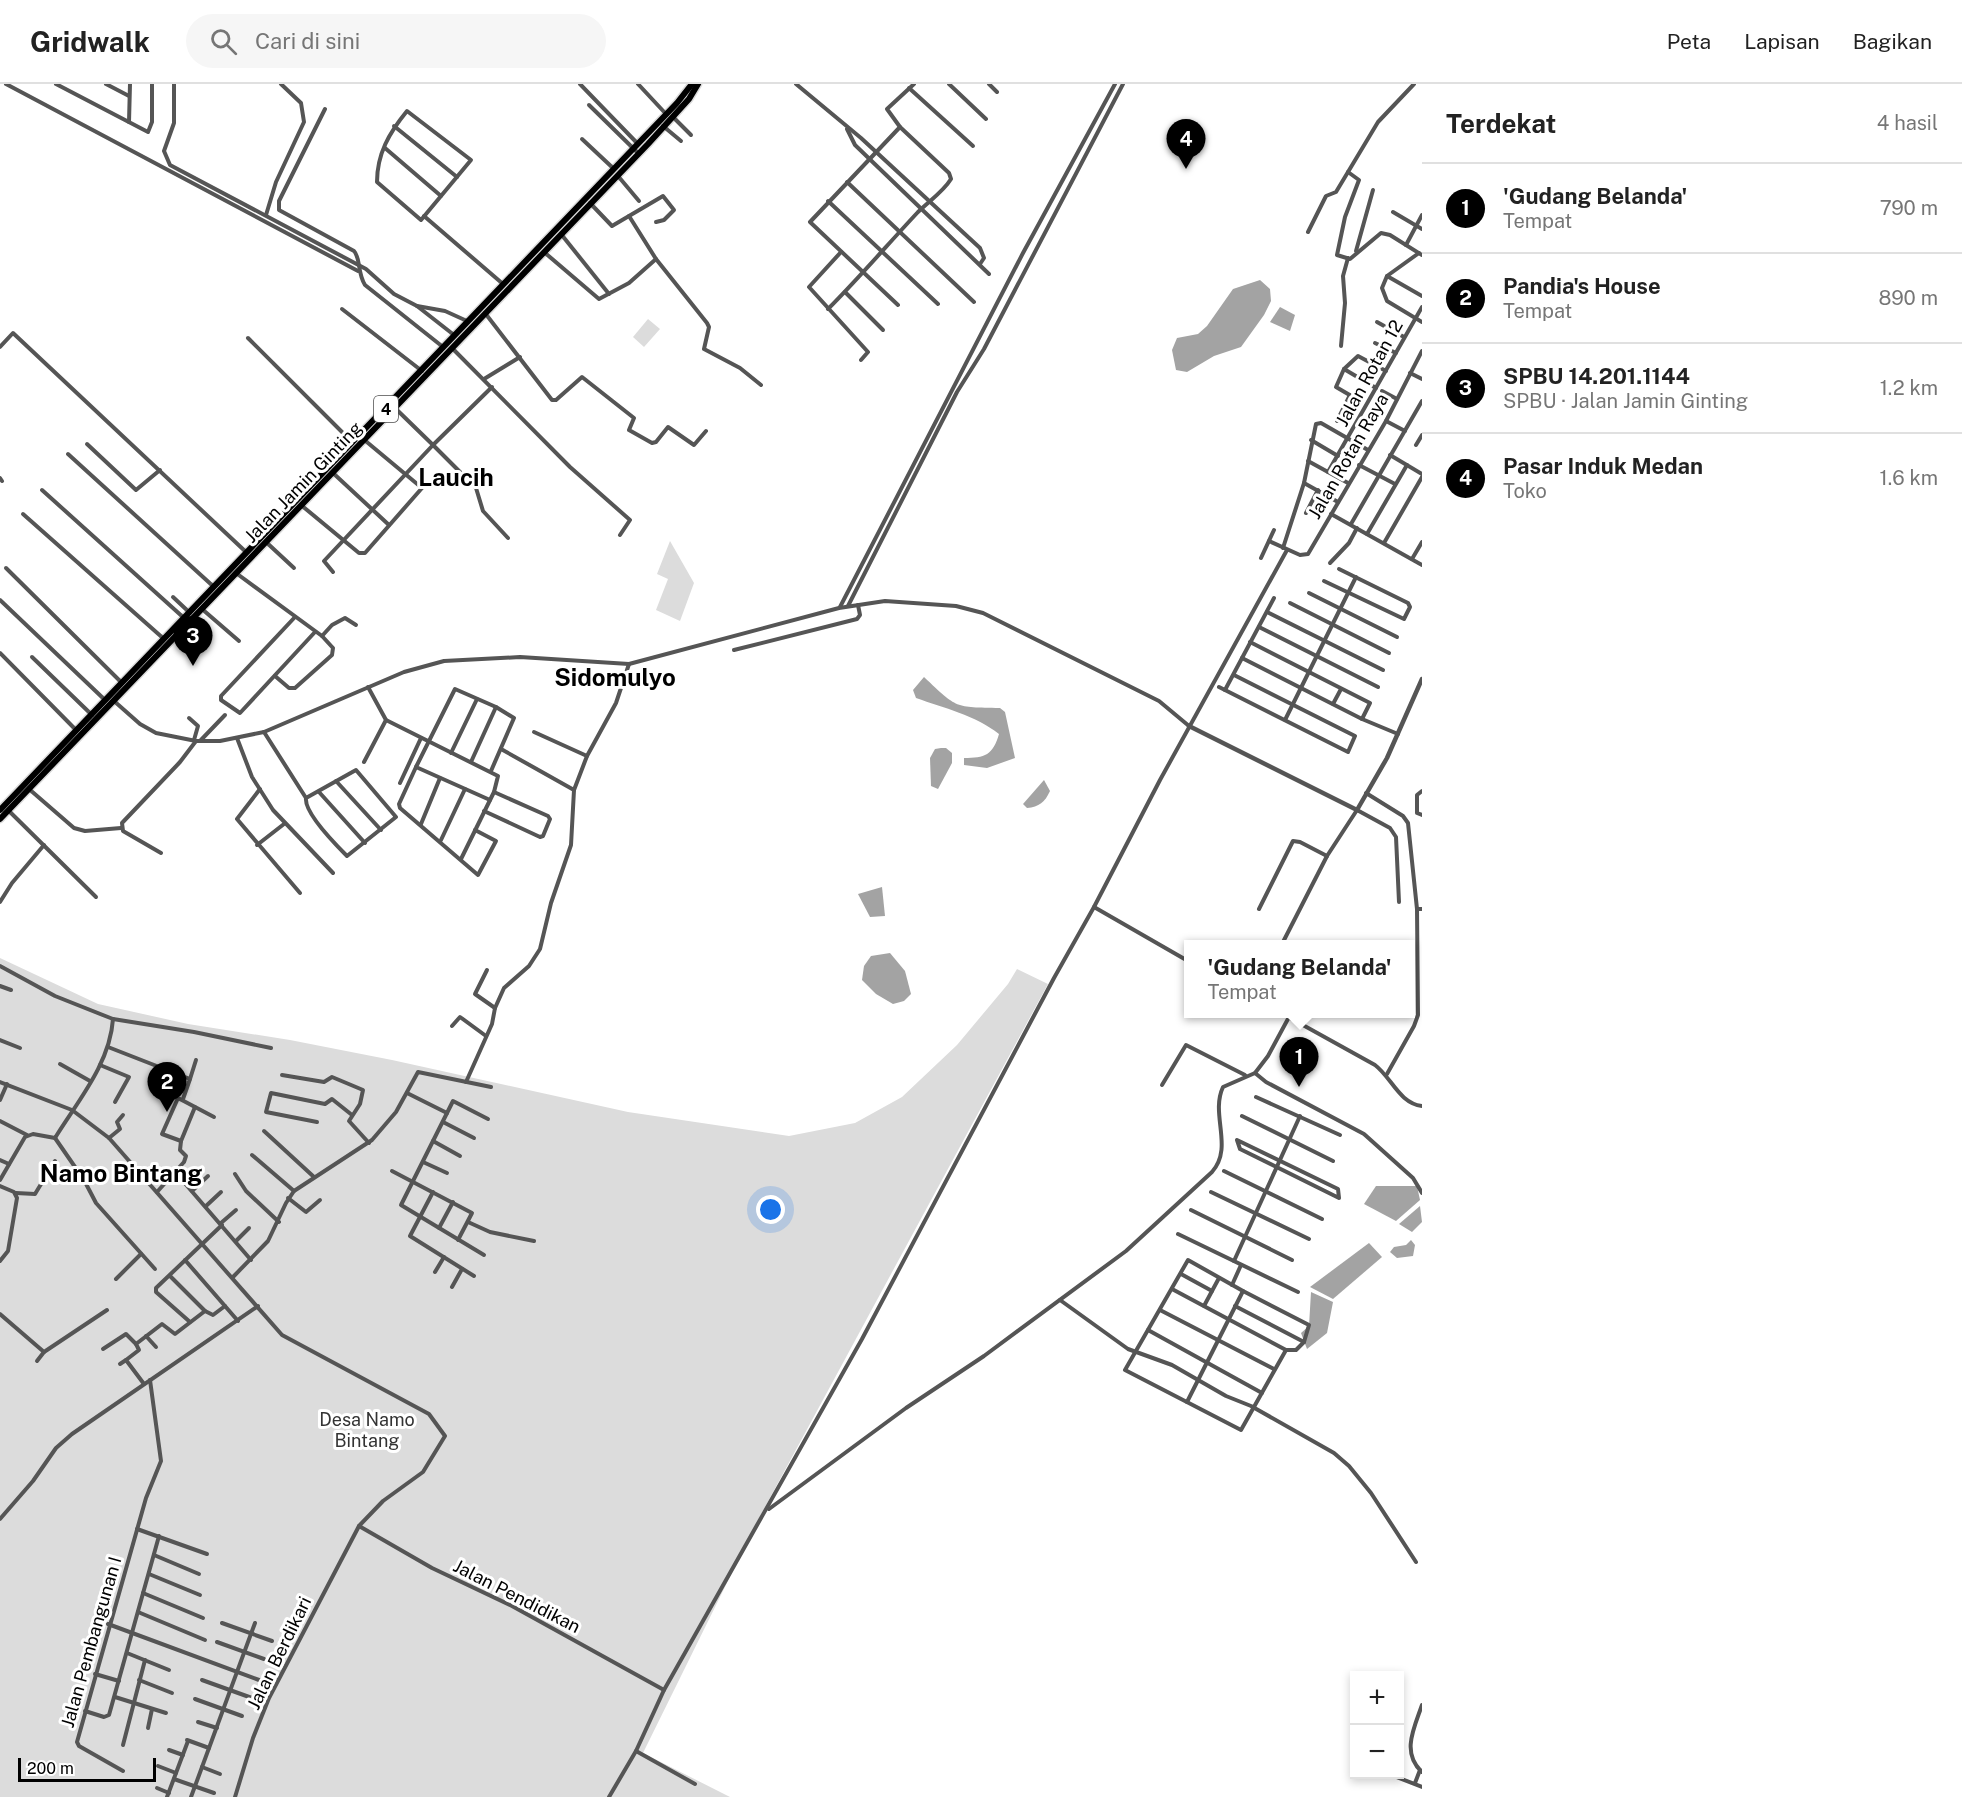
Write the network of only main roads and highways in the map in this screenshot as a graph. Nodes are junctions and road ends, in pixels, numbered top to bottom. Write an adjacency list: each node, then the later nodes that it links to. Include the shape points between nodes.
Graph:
1 (692, 84): 3 (highway, Jalan Jamin Ginting / 4)
2 (698, 84): 3 (highway, Jalan Jamin Ginting / 4)
3 (669, 115): 4 (highway, Jalan Jamin Ginting / 4); 4 (highway, Jalan Jamin Ginting / 4, via 663,126)
4 (636, 148): 5 (highway, Jalan Jamin Ginting / 4)
5 (615, 172): 6 (highway, Jalan Jamin Ginting / 4, via 468,321); 6 (highway, Jalan Jamin Ginting / 4, via 396,409)
6 (361, 438): 7 (highway, Jalan Jamin Ginting / 4, via 302,505); 7 (highway, Jalan Jamin Ginting / 4, via 352,442 246,553)
7 (110, 701): 8 (highway, Jalan Jamin Ginting / 4); 9 (highway, Jalan Jamin Ginting / 4)
8 (0, 810)
9 (0, 819)

